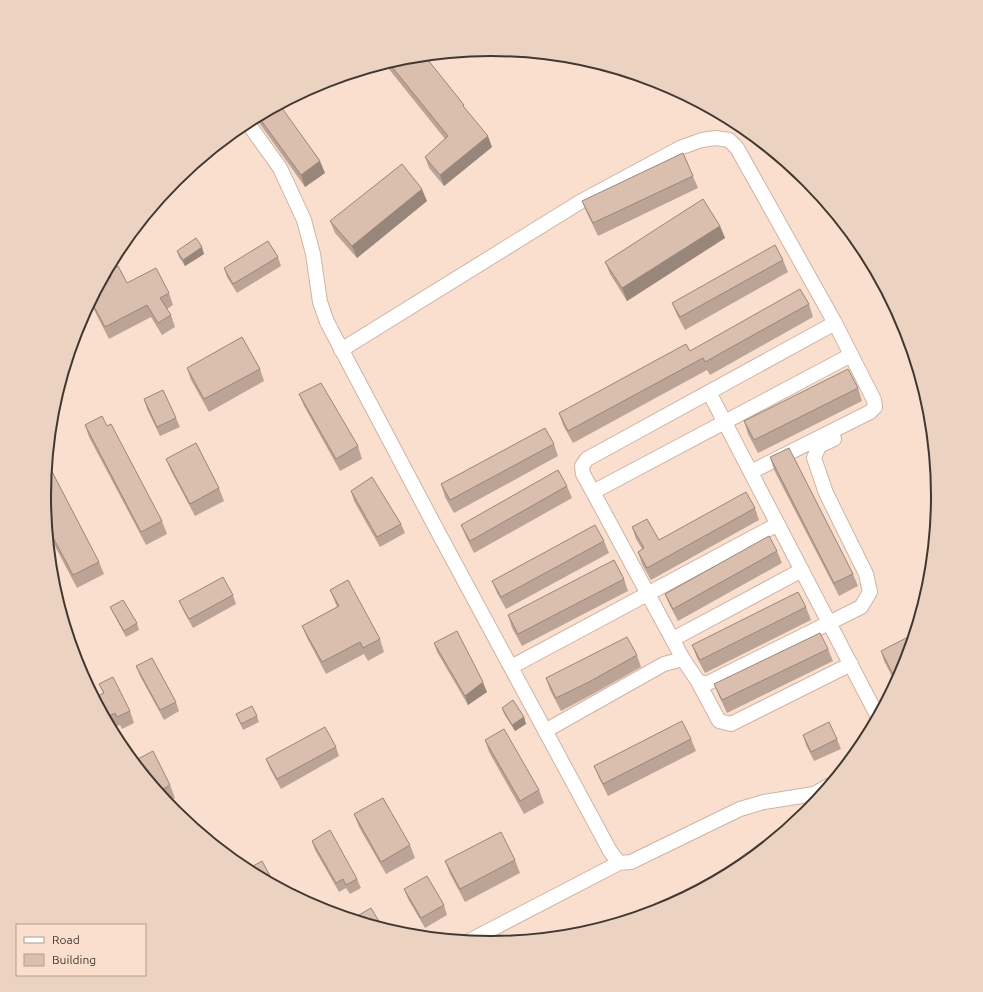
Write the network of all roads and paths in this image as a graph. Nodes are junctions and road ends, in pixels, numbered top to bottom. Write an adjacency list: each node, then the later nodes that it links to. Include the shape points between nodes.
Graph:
1 (251, 128): 3 (street, via 280,168 304,220 313,254 320,302 326,322)
2 (835, 322): 3 (street, via 737,148 729,140 716,138 682,147 580,202); 4 (street); 5 (street)
3 (342, 350): 17 (street)
4 (851, 354): 6 (street); 8 (street, via 875,407 870,412)
5 (709, 392): 6 (street); 9 (street, via 587,459 582,466)
6 (724, 422): 8 (street); 9 (street)
7 (856, 428): 13 (street, via 819,446 814,458 826,493 866,574 870,592 861,607)
8 (750, 472): 10 (street)
9 (593, 492): 12 (street)
10 (778, 524): 11 (street); 12 (street)
11 (802, 570): 13 (street); 14 (street)
12 (648, 594): 14 (street); 17 (street)
13 (829, 622): 16 (street); 18 (street, via 708,682 702,683)
14 (672, 639): 15 (street)
15 (683, 659): 18 (street); 20 (street, via 664,664)
16 (851, 664): 18 (street, via 731,724 719,721); 19 (street)
17 (511, 667): 20 (street)
18 (697, 680)
19 (875, 712)
20 (546, 731): 22 (street, via 610,851)
21 (817, 792): 22 (street, via 740,808 631,862)
22 (619, 863): 23 (street)
23 (479, 936)

